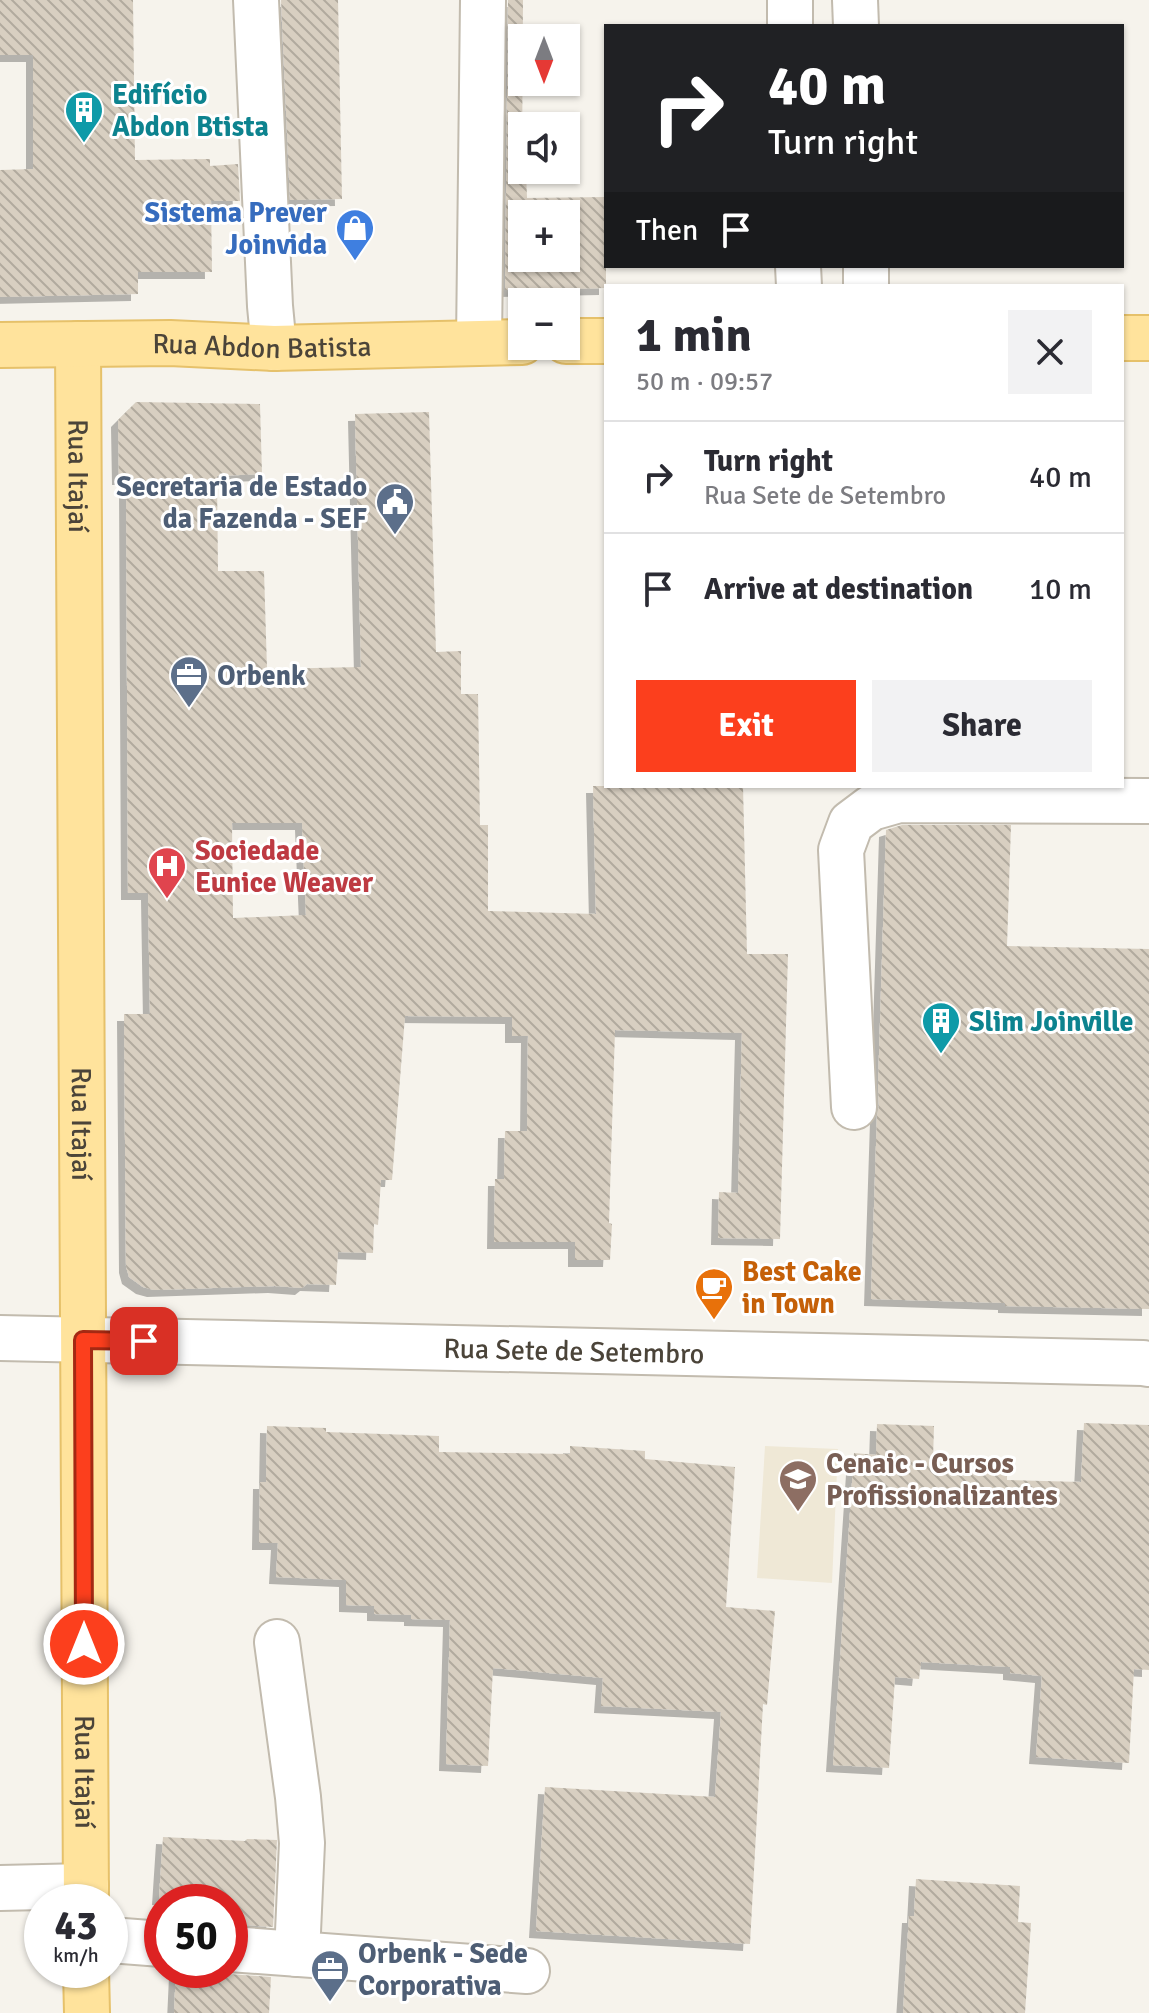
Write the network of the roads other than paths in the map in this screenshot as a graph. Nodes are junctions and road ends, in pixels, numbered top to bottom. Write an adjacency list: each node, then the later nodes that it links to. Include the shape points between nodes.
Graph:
1 (256, 0): 15 (street)
2 (483, 0): 11 (street)
3 (790, 0): 5 (street)
4 (855, 0): 6 (street)
5 (790, 24)
6 (856, 24)
7 (1124, 338): 8 (main road)
8 (1149, 338)
9 (580, 341): 10 (main road)
10 (604, 341)
11 (479, 342): 12 (main road, Rua Abdon Batista); 15 (main road, Rua Abdon Batista)
12 (508, 342)
13 (78, 344): 14 (main road, Rua Abdon Batista); 15 (main road, Rua Abdon Batista); 19 (main road, Rua Itajaí)
14 (0, 345)
15 (274, 348)
16 (1149, 801): 17 (street, via 899,800 871,808 851,823 841,850)
17 (854, 1107)
18 (0, 1338): 19 (street, Rua Sete de Setembro)
19 (83, 1340): 20 (street, Rua Sete de Setembro); 22 (main road, Rua Itajaí)
20 (1147, 1363)
21 (277, 1642): 26 (street, via 302,1843)
22 (86, 1884)
23 (0, 1888): 24 (street)
24 (24, 1890)
25 (248, 1950): 26 (street)
26 (297, 1954): 27 (street)
27 (527, 1971)
28 (86, 1988): 29 (main road)
29 (87, 2013)

